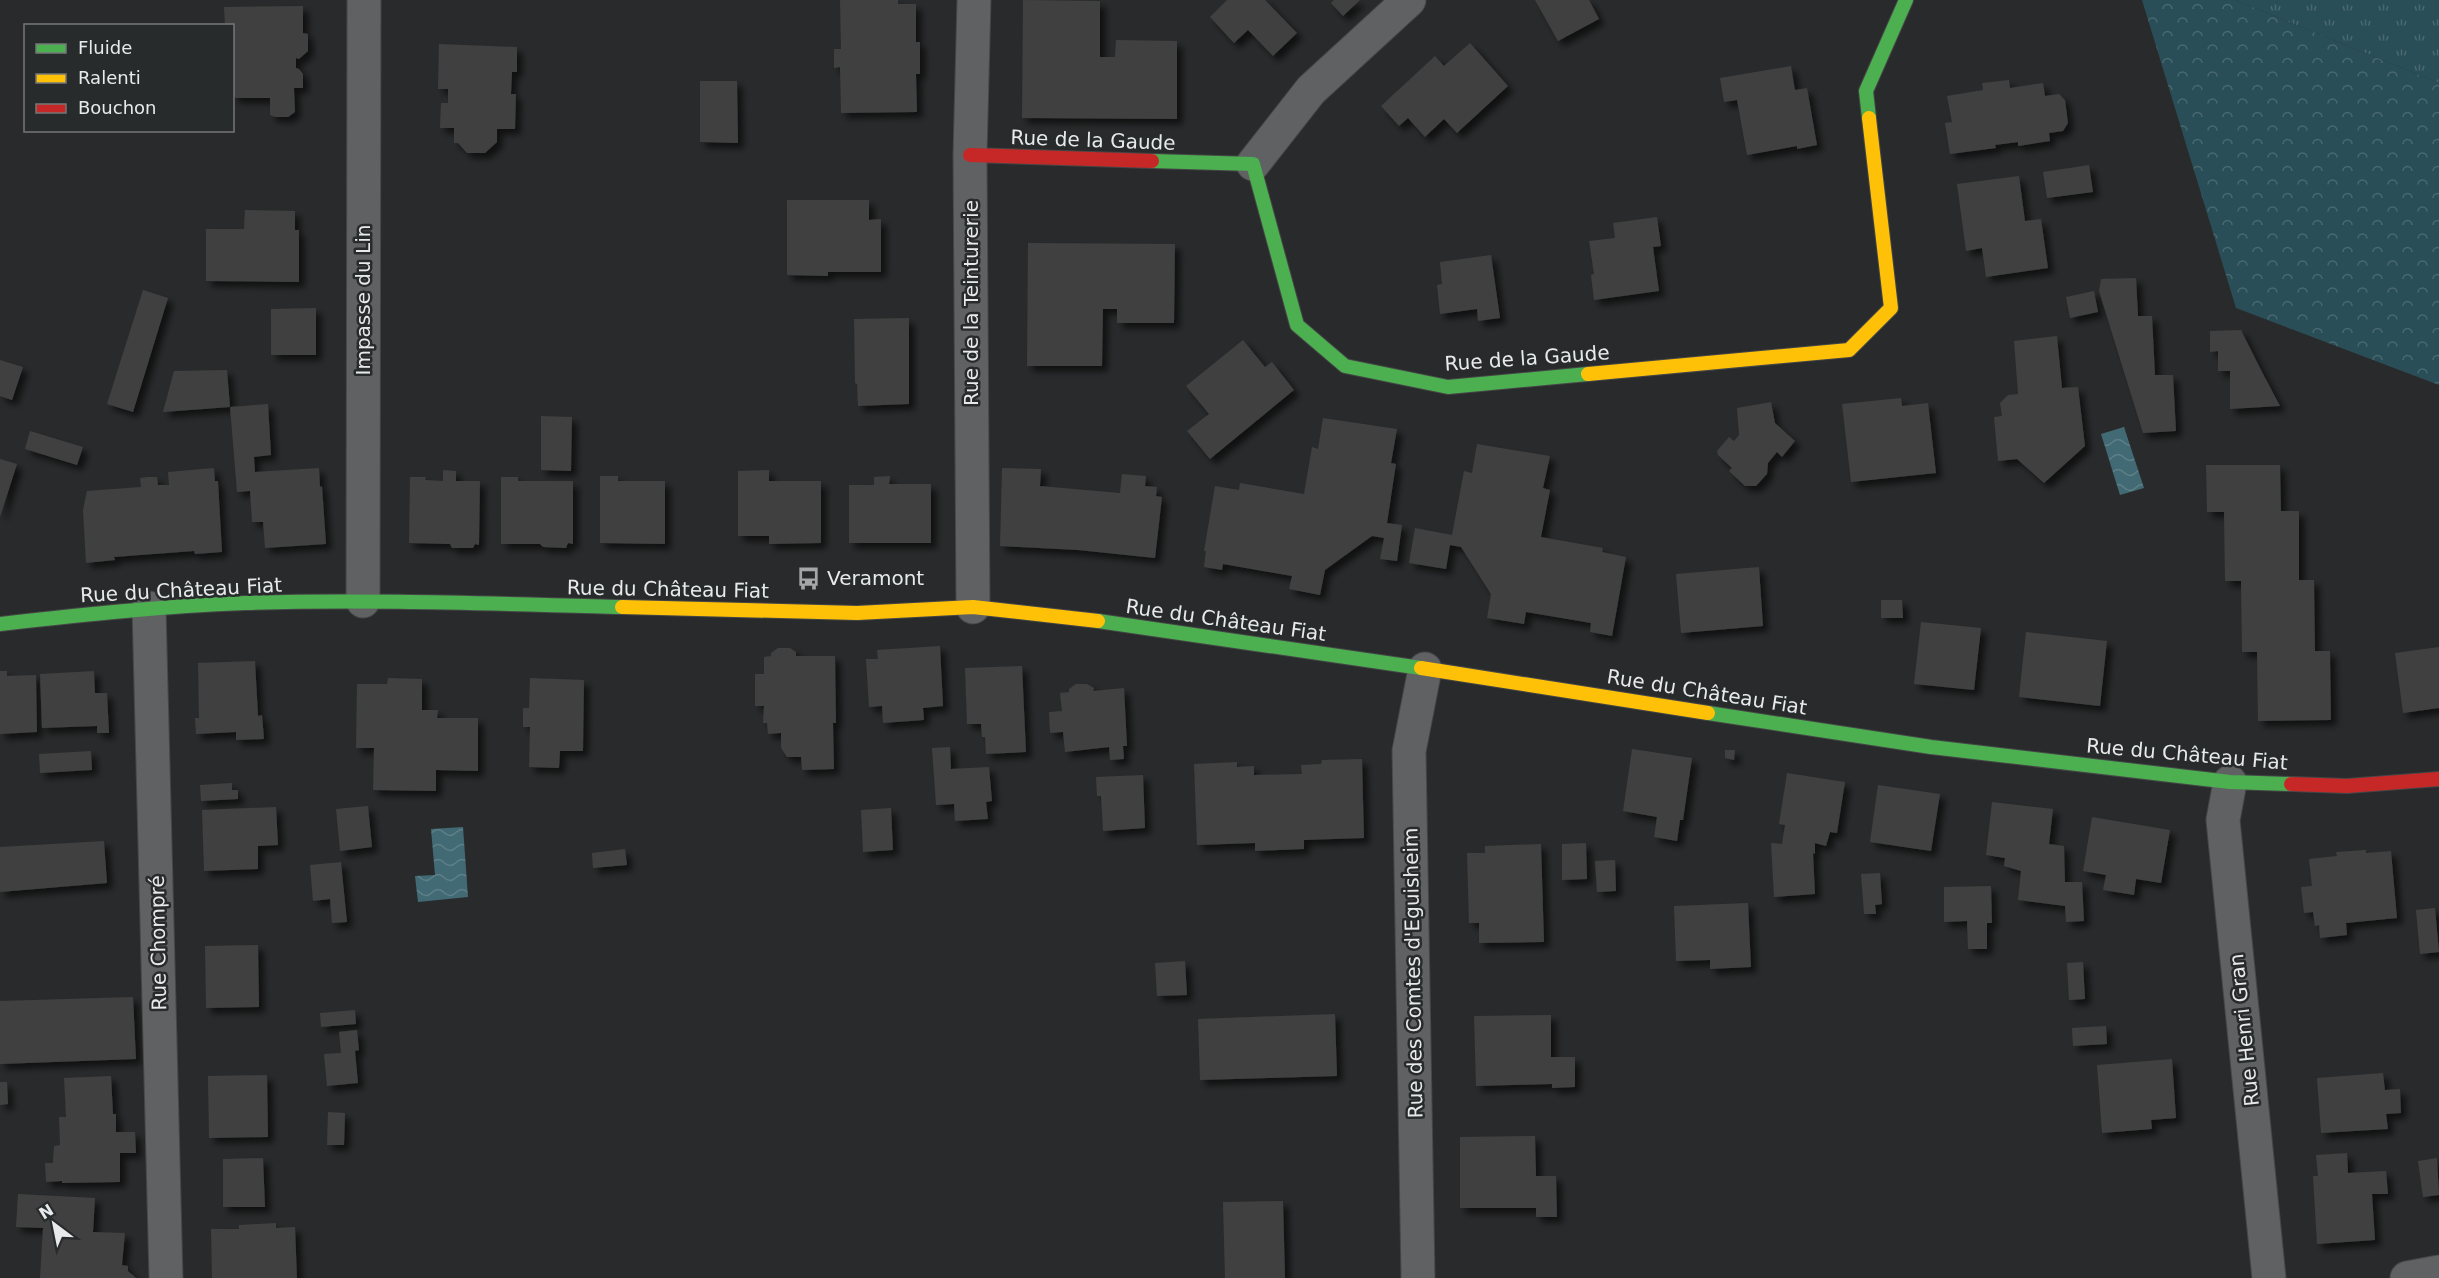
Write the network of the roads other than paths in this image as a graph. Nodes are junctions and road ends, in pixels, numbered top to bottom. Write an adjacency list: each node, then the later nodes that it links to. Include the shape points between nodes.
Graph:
1 (364, 0): 7 (street, Impasse du Lin)
2 (974, 0): 5 (street, Rue de la Teinturerie)
3 (1409, 0): 6 (street, via 1311,90)
4 (1906, 0): 6 (street, Rue de la Gaude, via 1866,91 1891,308 1849,350 1448,387 1345,366 1297,325)
5 (970, 155): 6 (street, Rue de la Gaude); 8 (street, Rue de la Teinturerie)
6 (1253, 164)
7 (363, 601): 8 (street, Rue du Château Fiat, via 857,613); 9 (street, Rue du Château Fiat)
8 (973, 607): 11 (street, Rue du Château Fiat)
9 (149, 608): 10 (street, Rue du Château Fiat); 15 (street, Rue Chompré)
10 (0, 624)
11 (1425, 669): 13 (street, Rue du Château Fiat, via 1931,747); 16 (street, Rue des Comtes d'Eguisheim, via 1409,751)
12 (2439, 780): 13 (street, Rue du Château Fiat, via 2347,786)
13 (2230, 782): 17 (street, Rue Henri Gran, via 2223,820)
14 (2439, 1272): 18 (street)
15 (166, 1278)
16 (1418, 1278)
17 (2269, 1278)
18 (2407, 1278)

